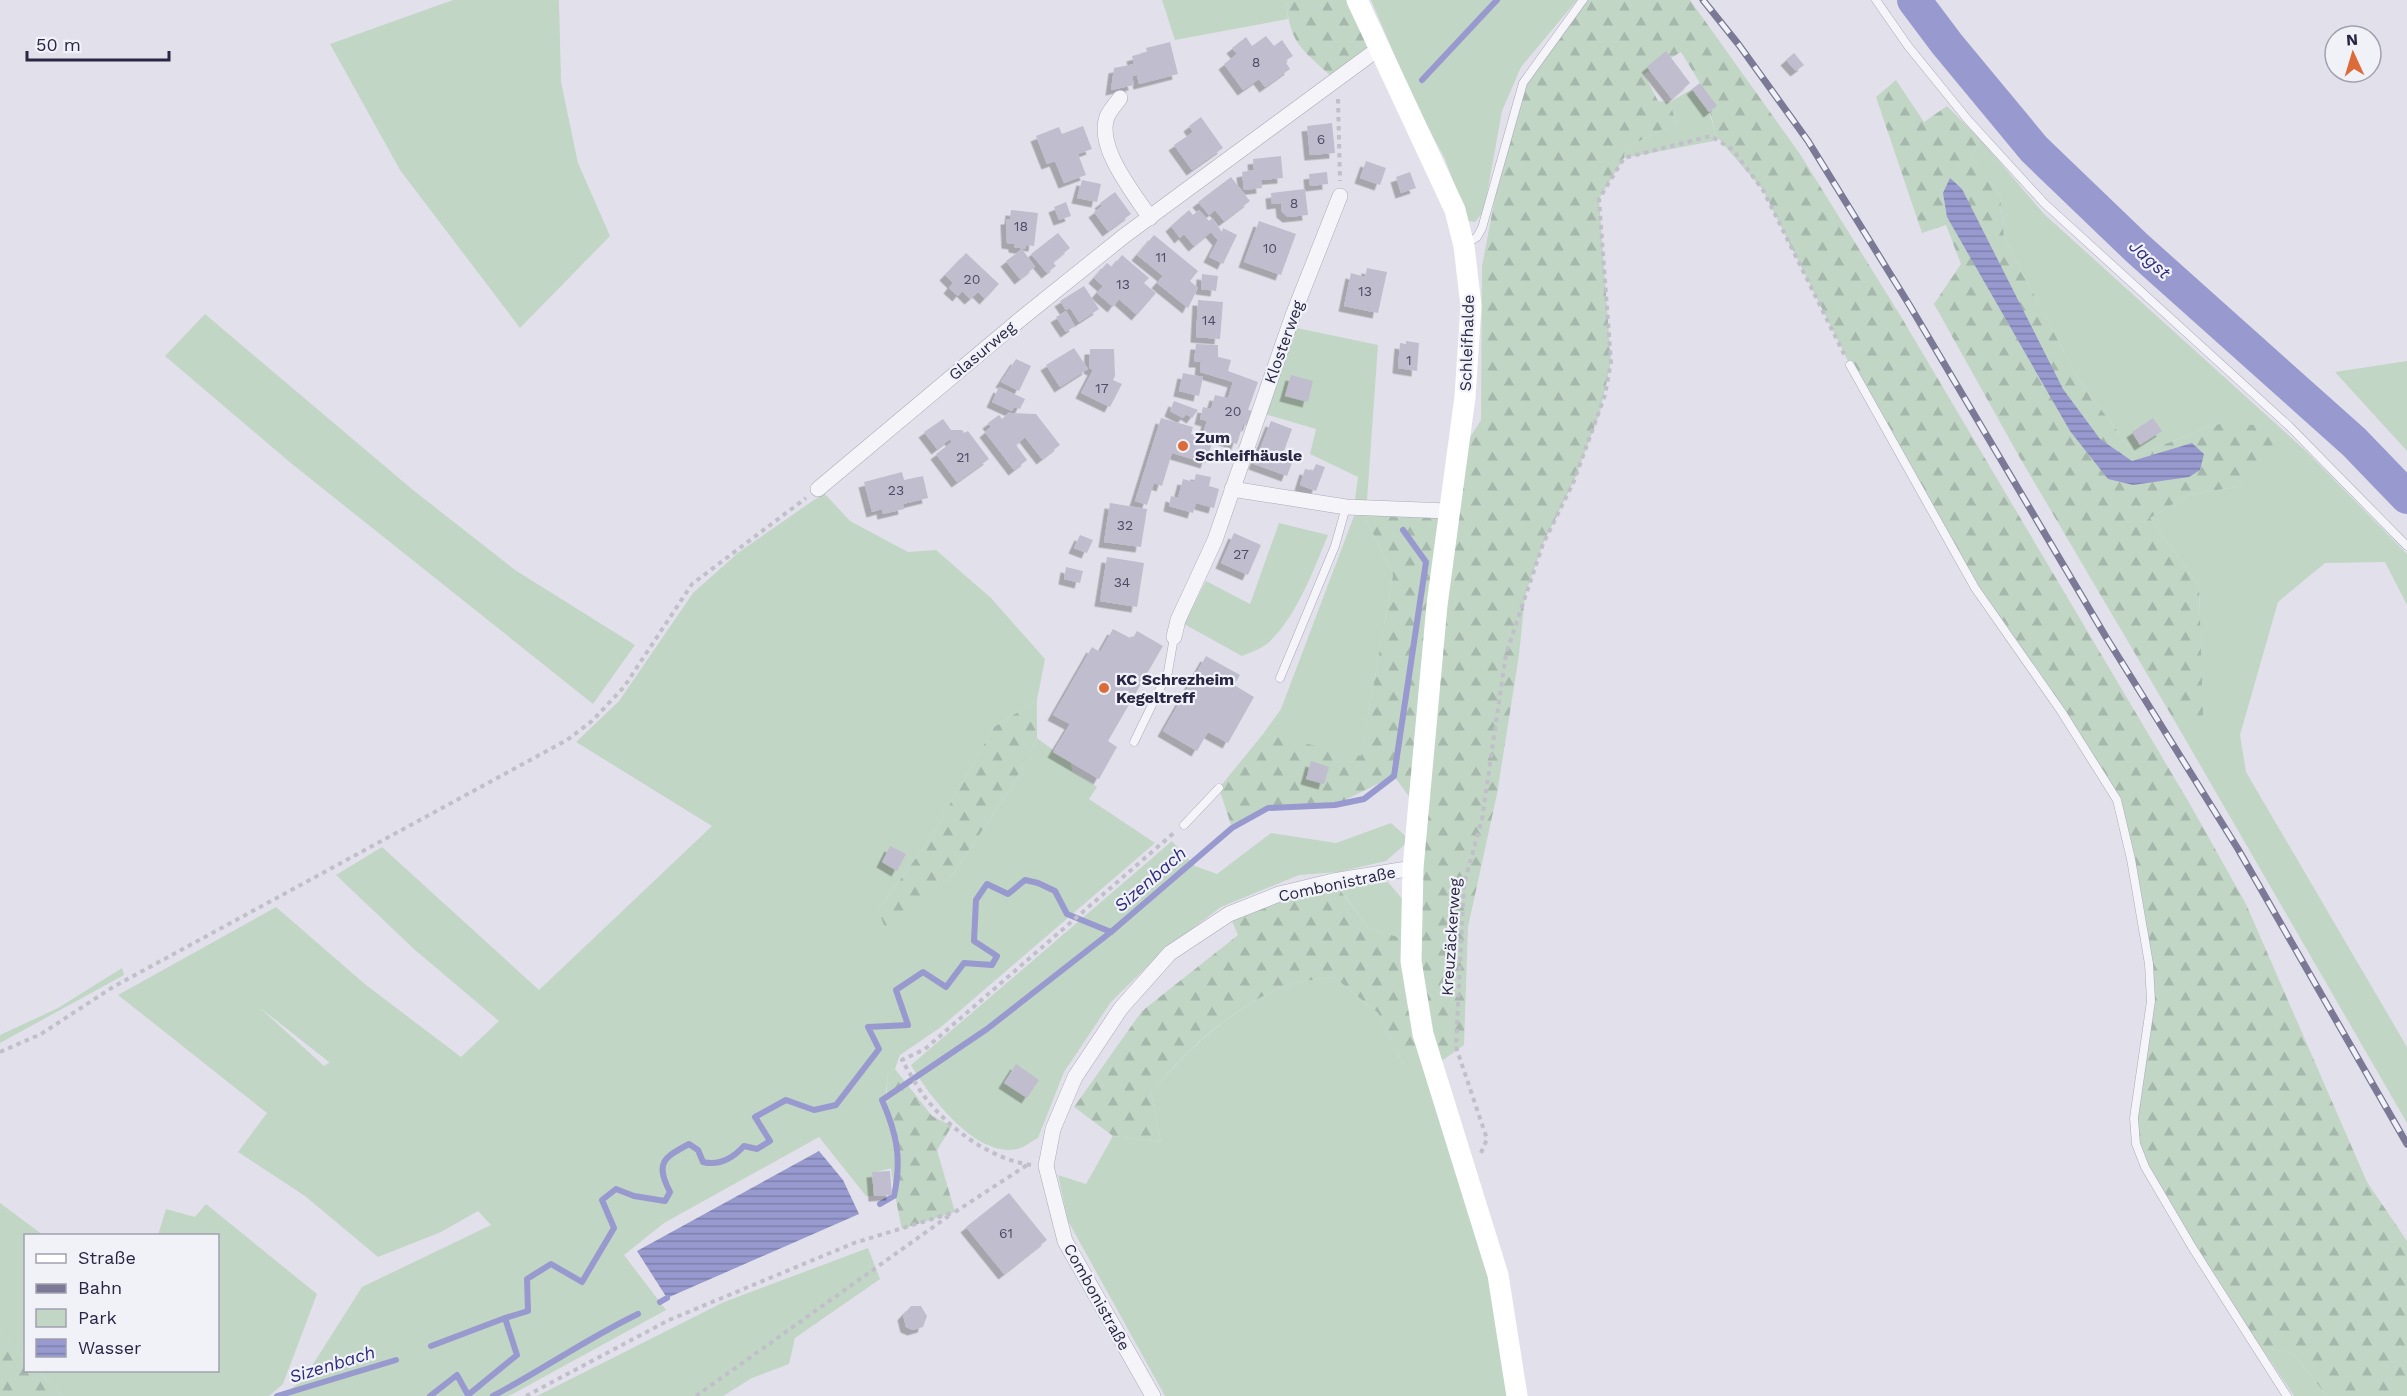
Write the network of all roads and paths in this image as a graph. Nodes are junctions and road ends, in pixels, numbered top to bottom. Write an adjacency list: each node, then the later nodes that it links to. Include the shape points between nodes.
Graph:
1 (1357, 0): 4 (main road, Schleifhalde)
2 (1583, 0): 9 (lane, via 1523,83 1482,228)
3 (1876, 0): 15 (lane, via 1968,120 2044,204 2289,426)
4 (1378, 49): 5 (street, Glasurweg); 9 (main road, Schleifhalde, via 1455,210)
5 (1336, 77): 7 (path, via 1341,132); 8 (street, Glasurweg)
6 (1120, 98): 8 (street, via 1107,117 1108,146)
7 (1340, 196): 12 (street, Klosterweg)
8 (1150, 218): 11 (street, Glasurweg, via 1022,318)
9 (1464, 246): 14 (main road, Schleifhalde, via 1471,306 1465,397)
10 (1850, 365): 25 (path, Kreuzäckerweg, via 1763,190 1733,150 1711,136 1624,159 1599,199 1611,362 1605,395 1574,481 1543,544 1506,654 1482,819 1464,884 1456,1047 1487,1139); 31 (lane, via 1975,588 2061,711 2117,800 2149,964 2151,1001 2134,1118 2136,1144 2145,1167 2192,1246)
11 (818, 489): 22 (path, via 692,584 624,687 592,721 567,740 113,987 41,1034)
12 (1232, 489): 13 (street); 16 (street, Klosterweg)
13 (1346, 507): 14 (street); 17 (lane, via 1335,546)
14 (1449, 511): 21 (main road, Schleifhalde)
15 (2407, 546)
16 (1174, 637): 18 (lane, via 1168,672)
17 (1280, 678)
18 (1134, 742)
19 (1219, 788): 20 (lane)
20 (1184, 825): 23 (path, via 925,1049 903,1060 924,1096 952,1126 977,1144)
21 (1413, 868): 24 (street, Combonistraße, via 1279,894 1229,914 1170,953 1121,1008 1075,1077 1053,1129); 25 (main road, Schleifhalde, via 1411,961 1423,1034)
22 (0, 1052)
23 (1028, 1165): 24 (path); 26 (path)
24 (1047, 1166): 29 (street, Combonistraße, via 1065,1241)
25 (1469, 1180): 30 (main road, Schleifhalde, via 1498,1275)
26 (955, 1212): 27 (path, via 854,1243 680,1316); 28 (path)
27 (526, 1396)
28 (696, 1396)
29 (1153, 1396)
30 (1517, 1396)
31 (2288, 1396)

